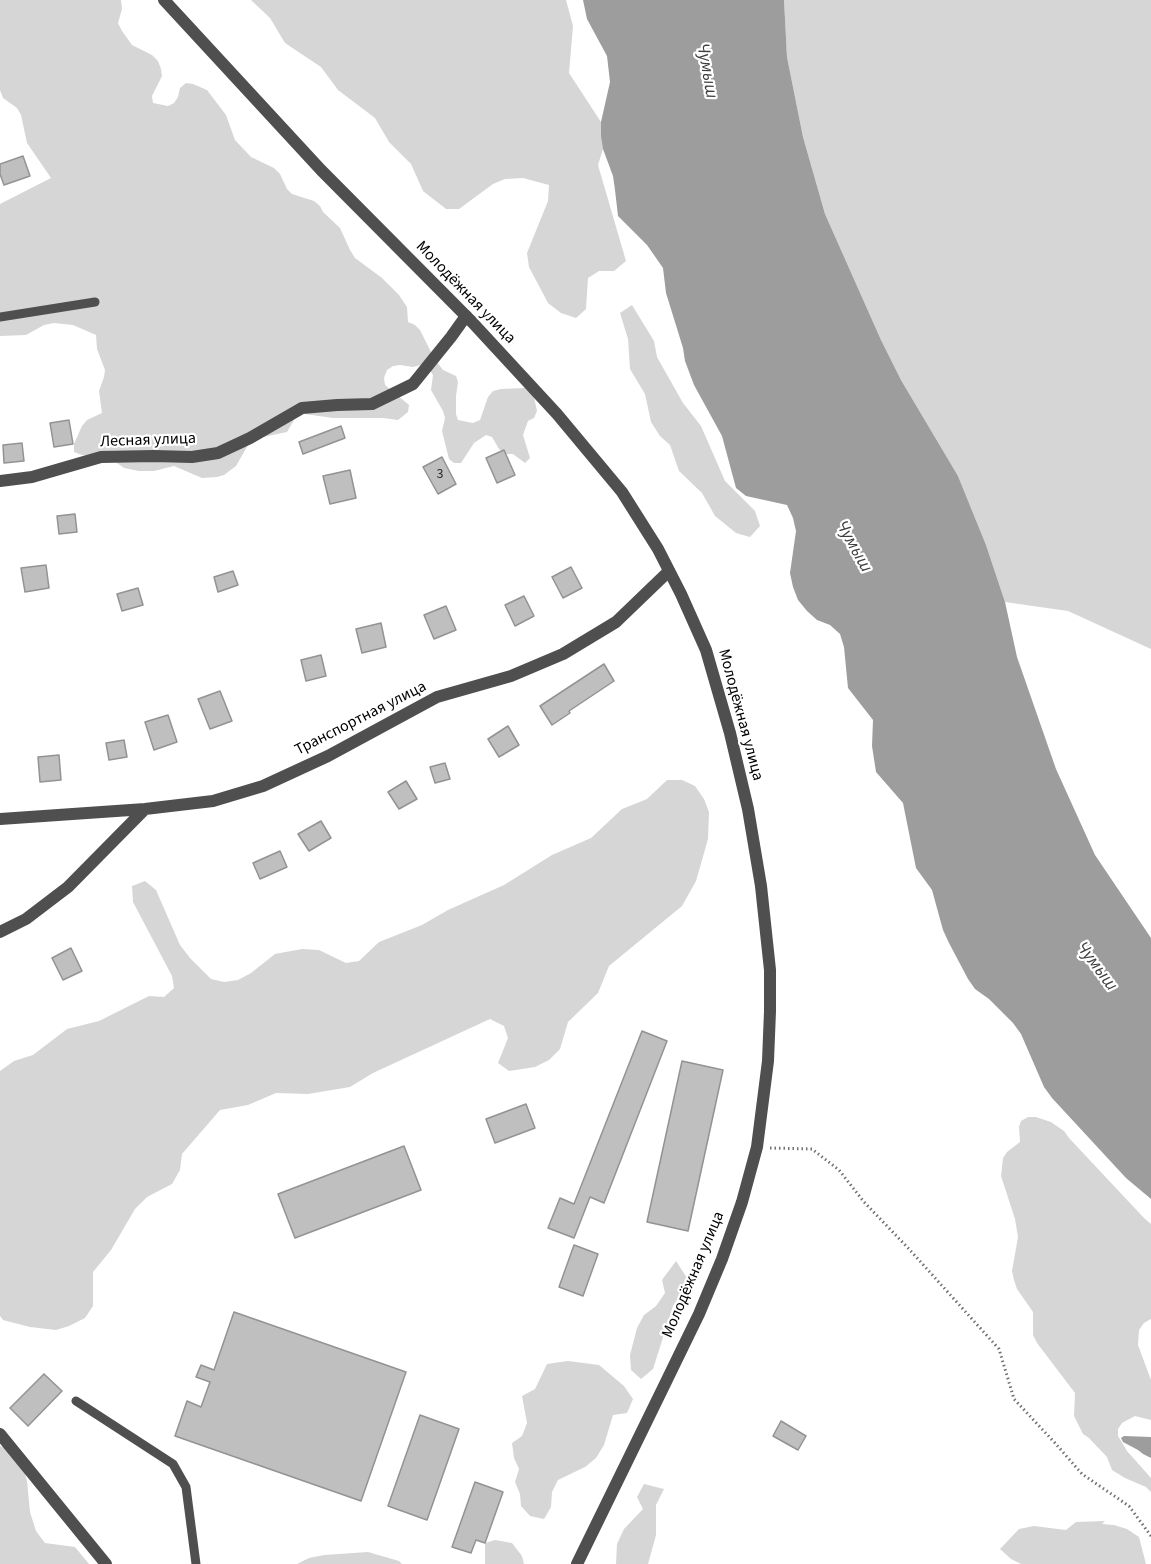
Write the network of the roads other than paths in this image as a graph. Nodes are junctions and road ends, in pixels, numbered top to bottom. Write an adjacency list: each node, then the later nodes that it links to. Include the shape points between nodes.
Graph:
1 (164, 0): 3 (street, Молодёжная улица, via 321,170)
2 (95, 302): 4 (lane)
3 (466, 316): 5 (street, Лесная улица, via 413,384 372,404 302,408 218,453 192,457 101,457 32,477); 6 (street, Молодёжная улица, via 557,414 622,492)
4 (0, 317)
5 (0, 481)
6 (669, 571): 7 (street, Транспортная улица, via 616,622 563,654 511,676 437,697 263,786 213,801); 14 (street, Молодёжная улица, via 706,650 748,809 770,970 768,1061 757,1147 722,1259)
7 (145, 809): 8 (street, Транспортная улица); 9 (street, via 68,887 26,919)
8 (0, 819)
9 (0, 932)
10 (76, 1401): 13 (lane, via 172,1464 186,1487)
11 (0, 1434): 12 (street)
12 (106, 1564)
13 (196, 1564)
14 (577, 1564)

